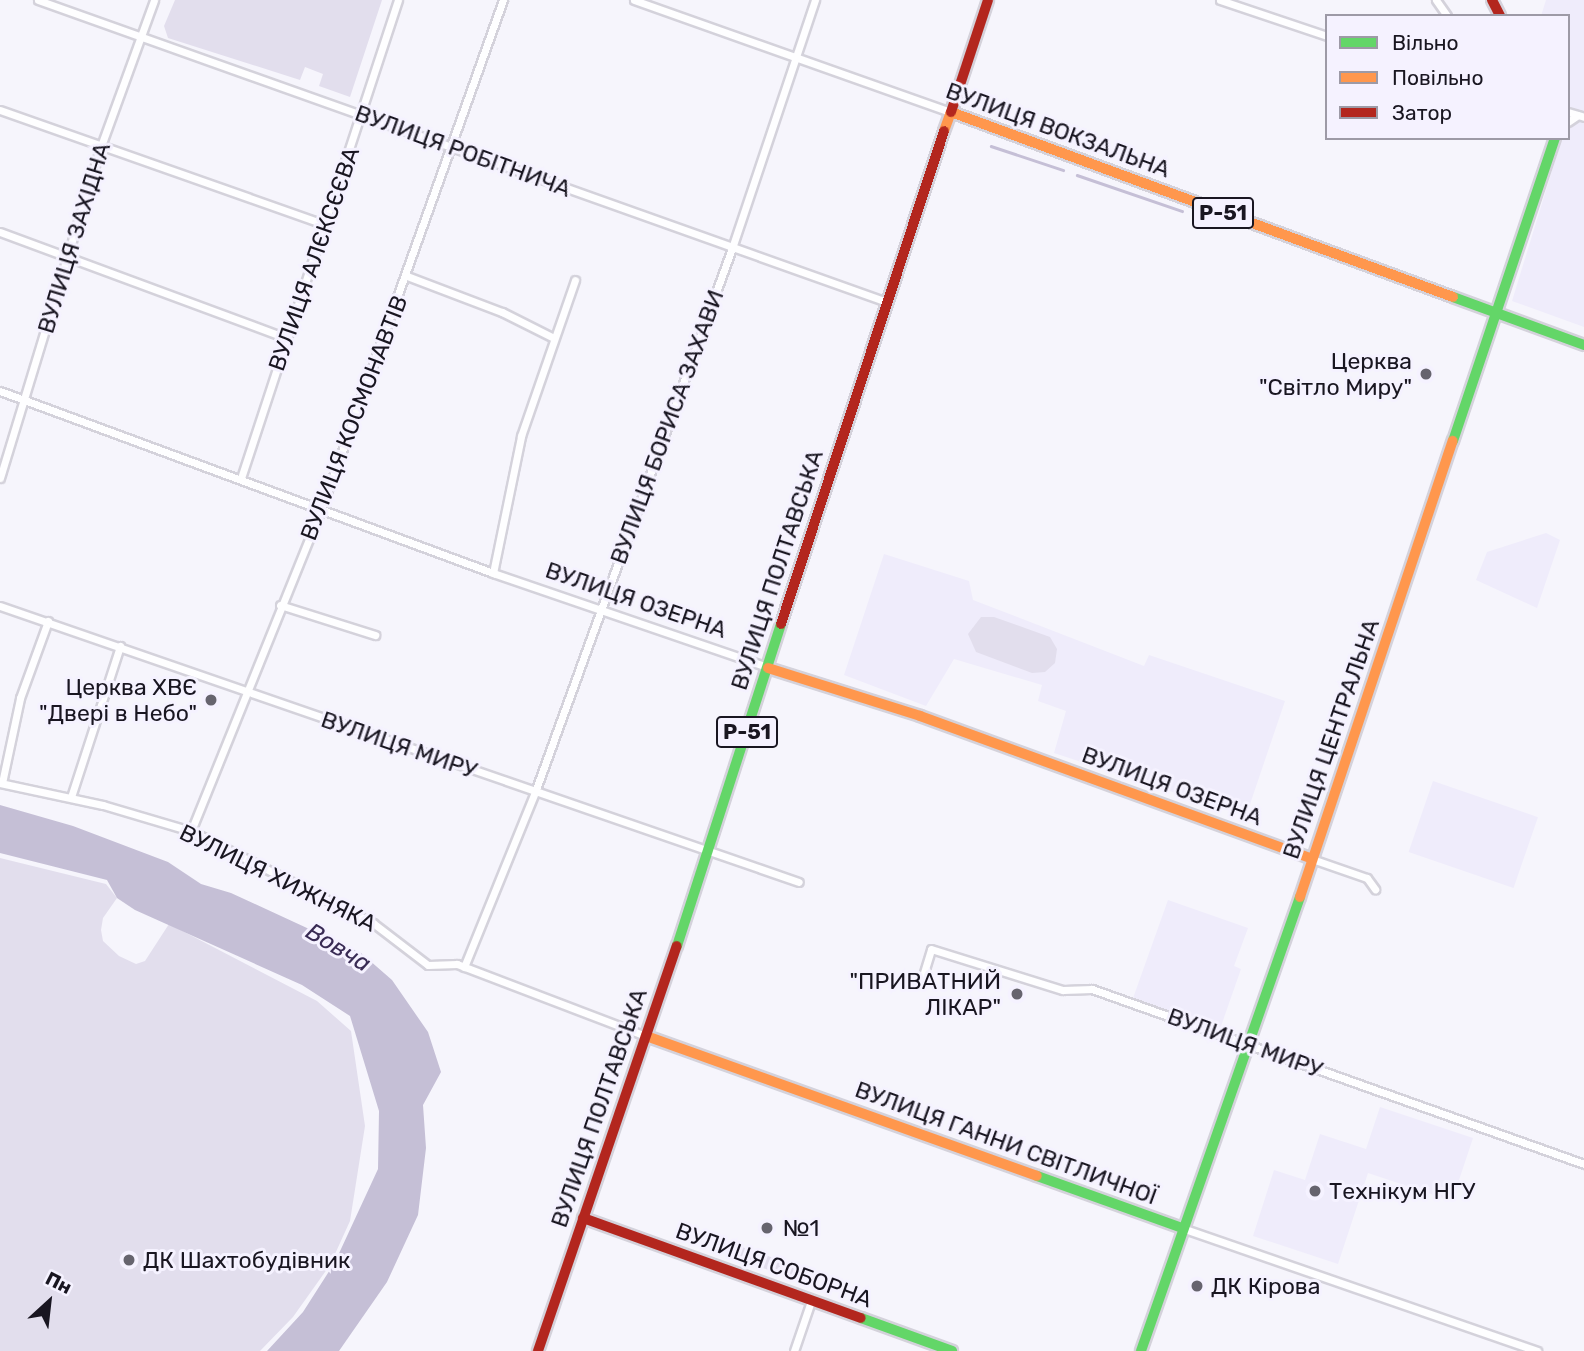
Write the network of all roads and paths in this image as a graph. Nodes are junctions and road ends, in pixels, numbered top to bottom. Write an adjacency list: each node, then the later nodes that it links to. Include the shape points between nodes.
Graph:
1 (38, 0): 10 (street, ВУЛИЦЯ РОБІТНИЧА)
2 (155, 0): 10 (street, ВУЛИЦЯ ЗАХІДНА)
3 (398, 0): 14 (street, ВУЛИЦЯ АЛЄКСЄЄВА)
4 (503, 0): 17 (street, ВУЛИЦЯ КОСМОНАВТІВ)
5 (634, 0): 11 (street, ВУЛИЦЯ ВОКЗАЛЬНА)
6 (815, 0): 11 (street, ВУЛИЦЯ БОРИСА ЗАХАВИ)
7 (988, 0): 13 (street, ВУЛИЦЯ ПОЛТАВСЬКА)
8 (1220, 0): 9 (street)
9 (1325, 35)
10 (141, 37): 14 (street, ВУЛИЦЯ РОБІТНИЧА); 16 (street, ВУЛИЦЯ ЗАХІДНА)
11 (796, 58): 13 (street, ВУЛИЦЯ ВОКЗАЛЬНА); 20 (street, ВУЛИЦЯ БОРИСА ЗАХАВИ)
12 (0, 110): 16 (street)
13 (951, 112): 24 (street, ВУЛИЦЯ ПОЛТАВСЬКА / Р-51); 25 (street, ВУЛИЦЯ ВОКЗАЛЬНА / Р-51)
14 (363, 113): 17 (street, ВУЛИЦЯ РОБІТНИЧА); 18 (street, ВУЛИЦЯ АЛЄКСЄЄВА)
15 (1554, 140): 25 (street, ВУЛИЦЯ ЦЕНТРАЛЬНА)
16 (102, 146): 18 (street); 21 (street, ВУЛИЦЯ ЗАХІДНА)
17 (450, 148): 20 (street, ВУЛИЦЯ РОБІТНИЧА); 22 (street, ВУЛИЦЯ КОСМОНАВТІВ)
18 (326, 225): 27 (street, ВУЛИЦЯ АЛЄКСЄЄВА)
19 (0, 232): 21 (street)
20 (732, 248): 24 (street, ВУЛИЦЯ РОБІТНИЧА); 37 (street, ВУЛИЦЯ БОРИСА ЗАХАВИ)
21 (67, 256): 27 (street); 30 (street, ВУЛИЦЯ ЗАХІДНА)
22 (407, 276): 26 (street, via 502,312); 33 (street, ВУЛИЦЯ КОСМОНАВТІВ)
23 (575, 280): 26 (street)
24 (887, 302): 41 (street, ВУЛИЦЯ ПОЛТАВСЬКА / Р-51)
25 (1495, 312): 28 (street, ВУЛИЦЯ ВОКЗАЛЬНА / Р-51); 48 (street, ВУЛИЦЯ ЦЕНТРАЛЬНА)
26 (552, 337): 34 (street, via 521,436)
27 (287, 338): 32 (street, ВУЛИЦЯ АЛЄКСЄЄВА)
28 (1584, 345)
29 (0, 391): 30 (street, ВУЛИЦЯ ОЗЕРНА)
30 (25, 400): 31 (street, ВУЛИЦЯ ЗАХІДНА); 32 (street, ВУЛИЦЯ ОЗЕРНА)
31 (0, 478)
32 (241, 478): 33 (street, ВУЛИЦЯ ОЗЕРНА)
33 (321, 510): 34 (street, ВУЛИЦЯ ОЗЕРНА); 35 (street, ВУЛИЦЯ КОСМОНАВТІВ)
34 (493, 573): 37 (street, ВУЛИЦЯ ОЗЕРНА)
35 (280, 605): 39 (street); 42 (street, ВУЛИЦЯ КОСМОНАВТІВ)
36 (0, 606): 38 (street, ВУЛИЦЯ МИРУ)
37 (601, 610): 41 (street, ВУЛИЦЯ ОЗЕРНА); 44 (street, ВУЛИЦЯ БОРИСА ЗАХАВИ)
38 (48, 621): 40 (street, ВУЛИЦЯ МИРУ); 43 (street, via 20,698)
39 (375, 635)
40 (120, 646): 42 (street, ВУЛИЦЯ МИРУ); 45 (street)
41 (768, 667): 47 (street, ВУЛИЦЯ ПОЛТАВСЬКА / Р-51); 48 (street, ВУЛИЦЯ ОЗЕРНА, via 919,716)
42 (246, 692): 44 (street, ВУЛИЦЯ МИРУ); 46 (street, ВУЛИЦЯ КОСМОНАВТІВ)
43 (1, 783): 45 (street, ВУЛИЦЯ ХИЖНЯКА)
44 (535, 792): 47 (street, ВУЛИЦЯ МИРУ); 51 (street, ВУЛИЦЯ БОРИСА ЗАХАВИ)
45 (71, 797): 46 (street, ВУЛИЦЯ ХИЖНЯКА)
46 (191, 831): 51 (street, ВУЛИЦЯ ХИЖНЯКА, via 373,923 428,965)
47 (709, 851): 49 (street, ВУЛИЦЯ МИРУ); 53 (street, ВУЛИЦЯ ПОЛТАВСЬКА / Р-51)
48 (1312, 859): 50 (street, ВУЛИЦЯ ОЗЕРНА, via 1367,878); 54 (street, ВУЛИЦЯ ЦЕНТРАЛЬНА)
49 (799, 882)
50 (1375, 889)
51 (464, 967): 53 (street, ВУЛИЦЯ ГАННИ СВІТЛИЧНОЇ)
52 (922, 979): 54 (street, ВУЛИЦЯ МИРУ, via 931,949 1063,990 1092,989)
53 (646, 1036): 56 (street, ВУЛИЦЯ ПОЛТАВСЬКА / Р-51); 57 (street, ВУЛИЦЯ ГАННИ СВІТЛИЧНОЇ)
54 (1251, 1044): 55 (street, ВУЛИЦЯ МИРУ); 57 (street, ВУЛИЦЯ ЦЕНТРАЛЬНА)
55 (1584, 1164)
56 (583, 1218): 58 (street, ВУЛИЦЯ СОБОРНА); 59 (street, ВУЛИЦЯ ПОЛТАВСЬКА / Р-51)
57 (1182, 1228): 62 (street, ВУЛИЦЯ ЦЕНТРАЛЬНА); 63 (street, ВУЛИЦЯ ГАННИ СВІТЛИЧНОЇ)
58 (811, 1301): 60 (street); 61 (street, ВУЛИЦЯ СОБОРНА)
59 (538, 1351)
60 (794, 1351)
61 (952, 1351)
62 (1141, 1351)
63 (1537, 1351)

